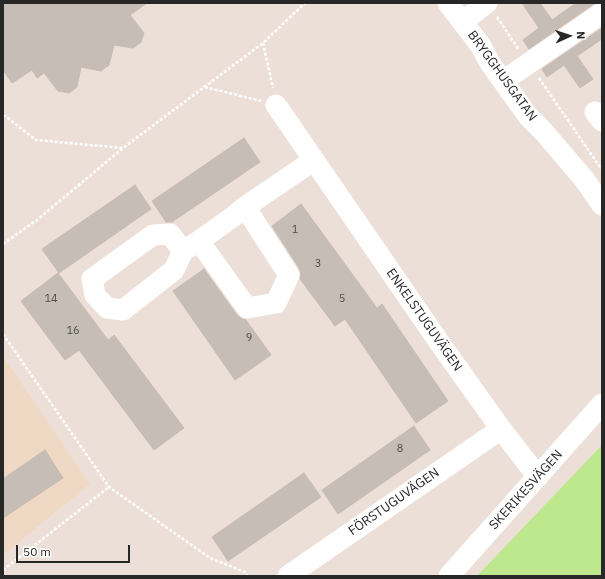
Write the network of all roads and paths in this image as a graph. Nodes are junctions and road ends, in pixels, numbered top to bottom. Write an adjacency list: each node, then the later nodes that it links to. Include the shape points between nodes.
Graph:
1 (305, 3): 6 (path)
2 (448, 3): 5 (street, BRYGGHUSGATAN)
3 (487, 3): 5 (street)
4 (602, 13): 7 (street)
5 (462, 22): 7 (street, BRYGGHUSGATAN)
6 (263, 43): 8 (path); 9 (path)
7 (503, 81): 15 (street, BRYGGHUSGATAN, via 528,116 584,178)
8 (205, 87): 9 (path); 12 (path)
9 (276, 105): 13 (street, ENKELSTUGUVÄGEN)
10 (3, 116): 12 (path, via 36,140)
11 (572, 126): 14 (path)
12 (123, 148): 17 (path, via 37,220)
13 (314, 160): 16 (street); 20 (street, ENKELSTUGUVÄGEN)
14 (602, 170)
15 (602, 205)
16 (245, 207): 16 (street, via 191,246 247,308 276,303 289,276)
17 (3, 244)
18 (3, 334): 22 (path)
19 (602, 404): 21 (street, SKERIKESVÄGEN)
20 (501, 429): 21 (street, ENKELSTUGUVÄGEN); 25 (street, FÖRSTUGUVÄGEN)
21 (538, 477): 26 (street, SKERIKESVÄGEN)
22 (109, 487): 23 (path); 24 (path, via 210,558 245,572)
23 (3, 570)
24 (247, 576)
25 (288, 576)
26 (449, 576)

